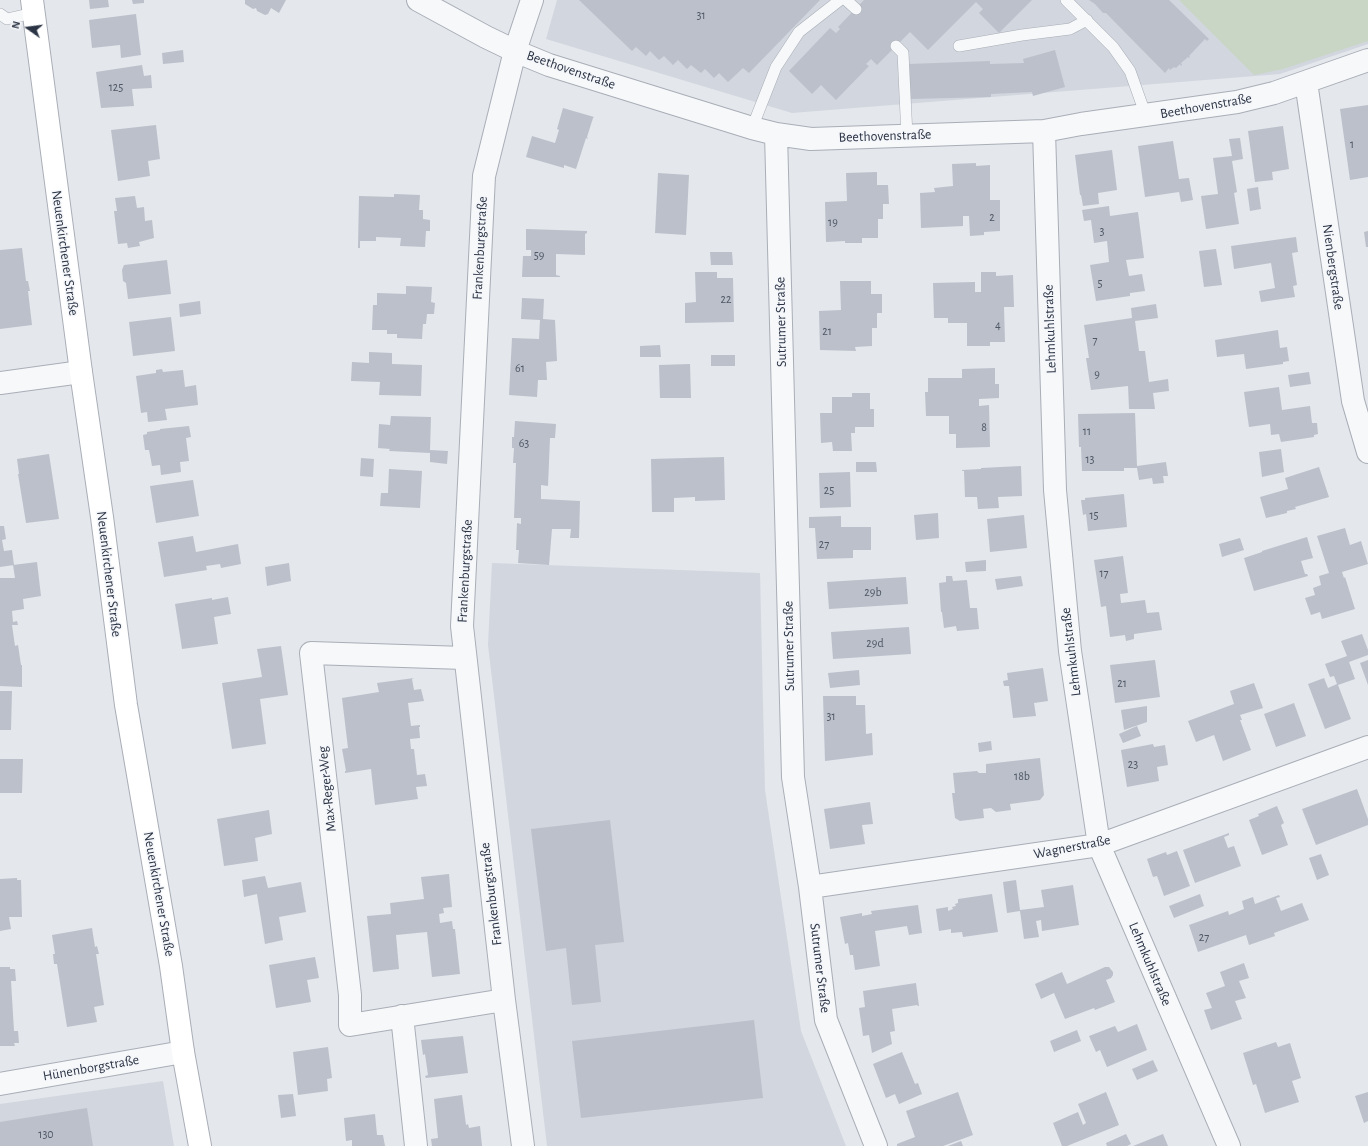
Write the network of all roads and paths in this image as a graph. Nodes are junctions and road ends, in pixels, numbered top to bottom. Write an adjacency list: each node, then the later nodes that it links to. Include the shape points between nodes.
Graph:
1 (418, 0): 12 (street, Beethovenstraße)
2 (532, 0): 12 (street, Frankenburgstraße)
3 (840, 0): 16 (lane, via 800,32 776,67)
4 (846, 0): 7 (lane)
5 (1066, 0): 9 (lane)
6 (33, 7): 8 (lane, via 7,19); 20 (street, Neuenkirchener Straße)
7 (856, 9)
8 (0, 14)
9 (1087, 20): 11 (lane, via 1070,29); 15 (lane, via 1113,47 1130,71)
10 (896, 46): 19 (lane, via 903,53)
11 (959, 46)
12 (516, 51): 16 (street, Beethovenstraße, via 549,65); 23 (street, Frankenburgstraße, via 484,176 462,626)
13 (1368, 60): 14 (street, Beethovenstraße)
14 (1306, 82): 15 (street, Beethovenstraße, via 1237,102); 22 (street, Nienbergstraße, via 1353,401)
15 (1146, 116): 17 (street, Beethovenstraße)
16 (752, 128): 18 (street, Beethovenstraße)
17 (1044, 130): 19 (street, Beethovenstraße); 25 (street, Lehmkuhlstraße, via 1055,490 1070,651)
18 (776, 134): 19 (street, Beethovenstraße, via 812,139); 26 (street, Sutrumer Straße, via 793,777)
19 (907, 136)
20 (81, 372): 21 (street); 29 (street, Neuenkirchener Straße, via 126,705 171,966)
21 (0, 383)
22 (1368, 452)
23 (464, 658): 27 (street, Frankenburgstraße); 28 (street, Max-Reger-Weg, via 311,653 350,995 350,1024)
24 (1368, 747): 25 (street, Wagnerstraße)
25 (1099, 845): 26 (street, Wagnerstraße); 35 (street, Lehmkuhlstraße)
26 (810, 887): 34 (street, Sutrumer Straße, via 826,1020)
27 (504, 1000): 28 (street, Max-Reger-Weg); 33 (street, Frankenburgstraße)
28 (402, 1016): 32 (street)
29 (183, 1052): 30 (street, Hünenborgstraße); 31 (street, Neuenkirchener Straße)
30 (0, 1084)
31 (200, 1146)
32 (416, 1146)
33 (523, 1146)
34 (876, 1146)
35 (1229, 1146)

